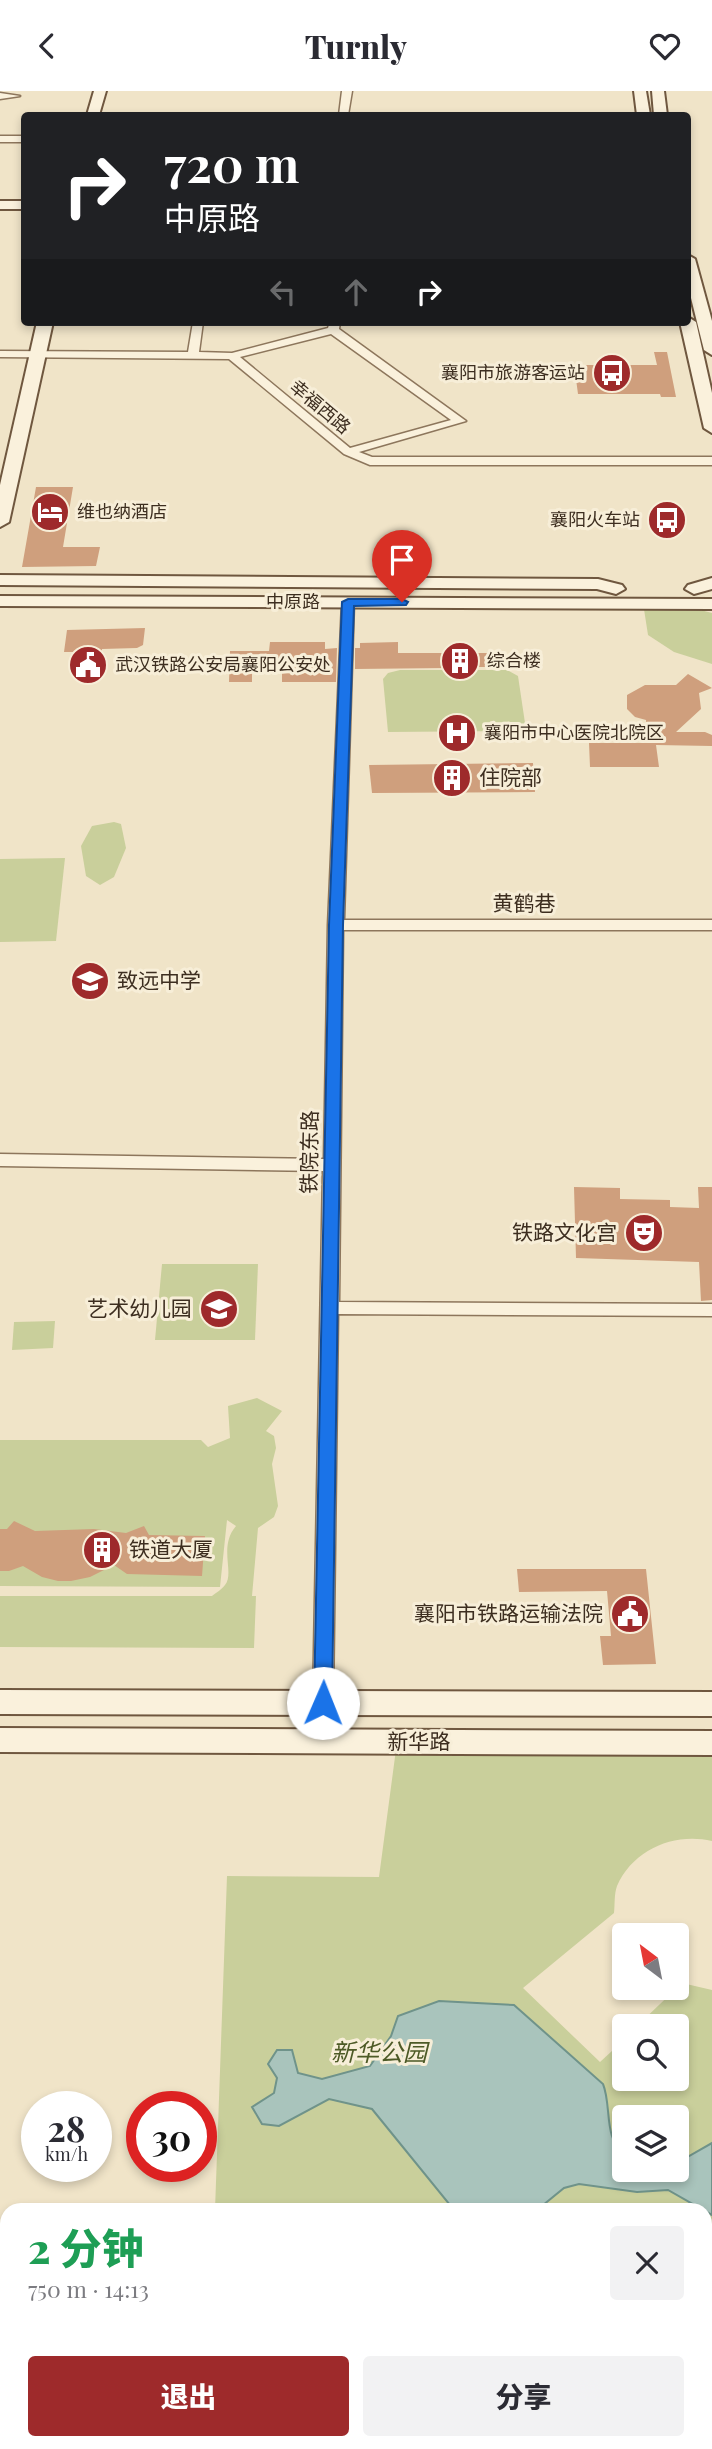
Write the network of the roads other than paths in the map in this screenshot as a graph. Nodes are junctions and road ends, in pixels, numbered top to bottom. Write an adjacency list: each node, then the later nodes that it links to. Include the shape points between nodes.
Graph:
1 (100, 91): 7 (main road)
2 (347, 91): 8 (street)
3 (640, 91): 9 (main road)
4 (658, 91): 10 (main road)
5 (0, 96): 6 (street)
6 (15, 96)
7 (94, 112)
8 (344, 112)
9 (644, 112)
10 (661, 112)
11 (0, 139): 12 (street)
12 (21, 139)
13 (0, 202): 14 (main road)
14 (21, 202)
15 (691, 270): 20 (main road)
16 (44, 326): 22 (main road)
17 (197, 326): 23 (street)
18 (334, 326): 24 (street); 26 (street, via 460,421)
19 (689, 326): 25 (main road)
20 (712, 350)
21 (0, 354): 22 (street)
22 (37, 355): 23 (street); 28 (main road)
23 (192, 355): 24 (street)
24 (232, 356): 26 (street, 幸福西路)
25 (712, 428)
26 (348, 452): 27 (street, 幸福西路, via 370,461 394,463)
27 (712, 461)
28 (0, 522)
29 (0, 580): 33 (main road, via 598,585)
30 (712, 583): 32 (main road, 中原路)
31 (0, 588): 33 (main road, 中原路)
32 (703, 589): 33 (main road, 中原路)
33 (616, 596): 35 (main road, 中原路); 37 (main road, via 593,610)
34 (0, 601): 37 (main road, 中原路)
35 (678, 604): 36 (main road, 中原路); 39 (main road)
36 (712, 604)
37 (348, 606): 38 (main road); 40 (street, 铁院东路)
38 (0, 610)
39 (712, 613)
40 (336, 925): 41 (street, 黄鹤巷); 43 (street, 铁院东路)
41 (712, 925)
42 (0, 1160): 43 (street)
43 (332, 1165): 44 (street, 铁院东路)
44 (330, 1308): 45 (street); 47 (street, 铁院东路)
45 (712, 1310)
46 (0, 1702): 47 (main road, 新华路)
47 (323, 1703): 48 (main road, 新华路)
48 (712, 1704)
49 (0, 1740): 50 (main road, 新华路)
50 (712, 1743)

